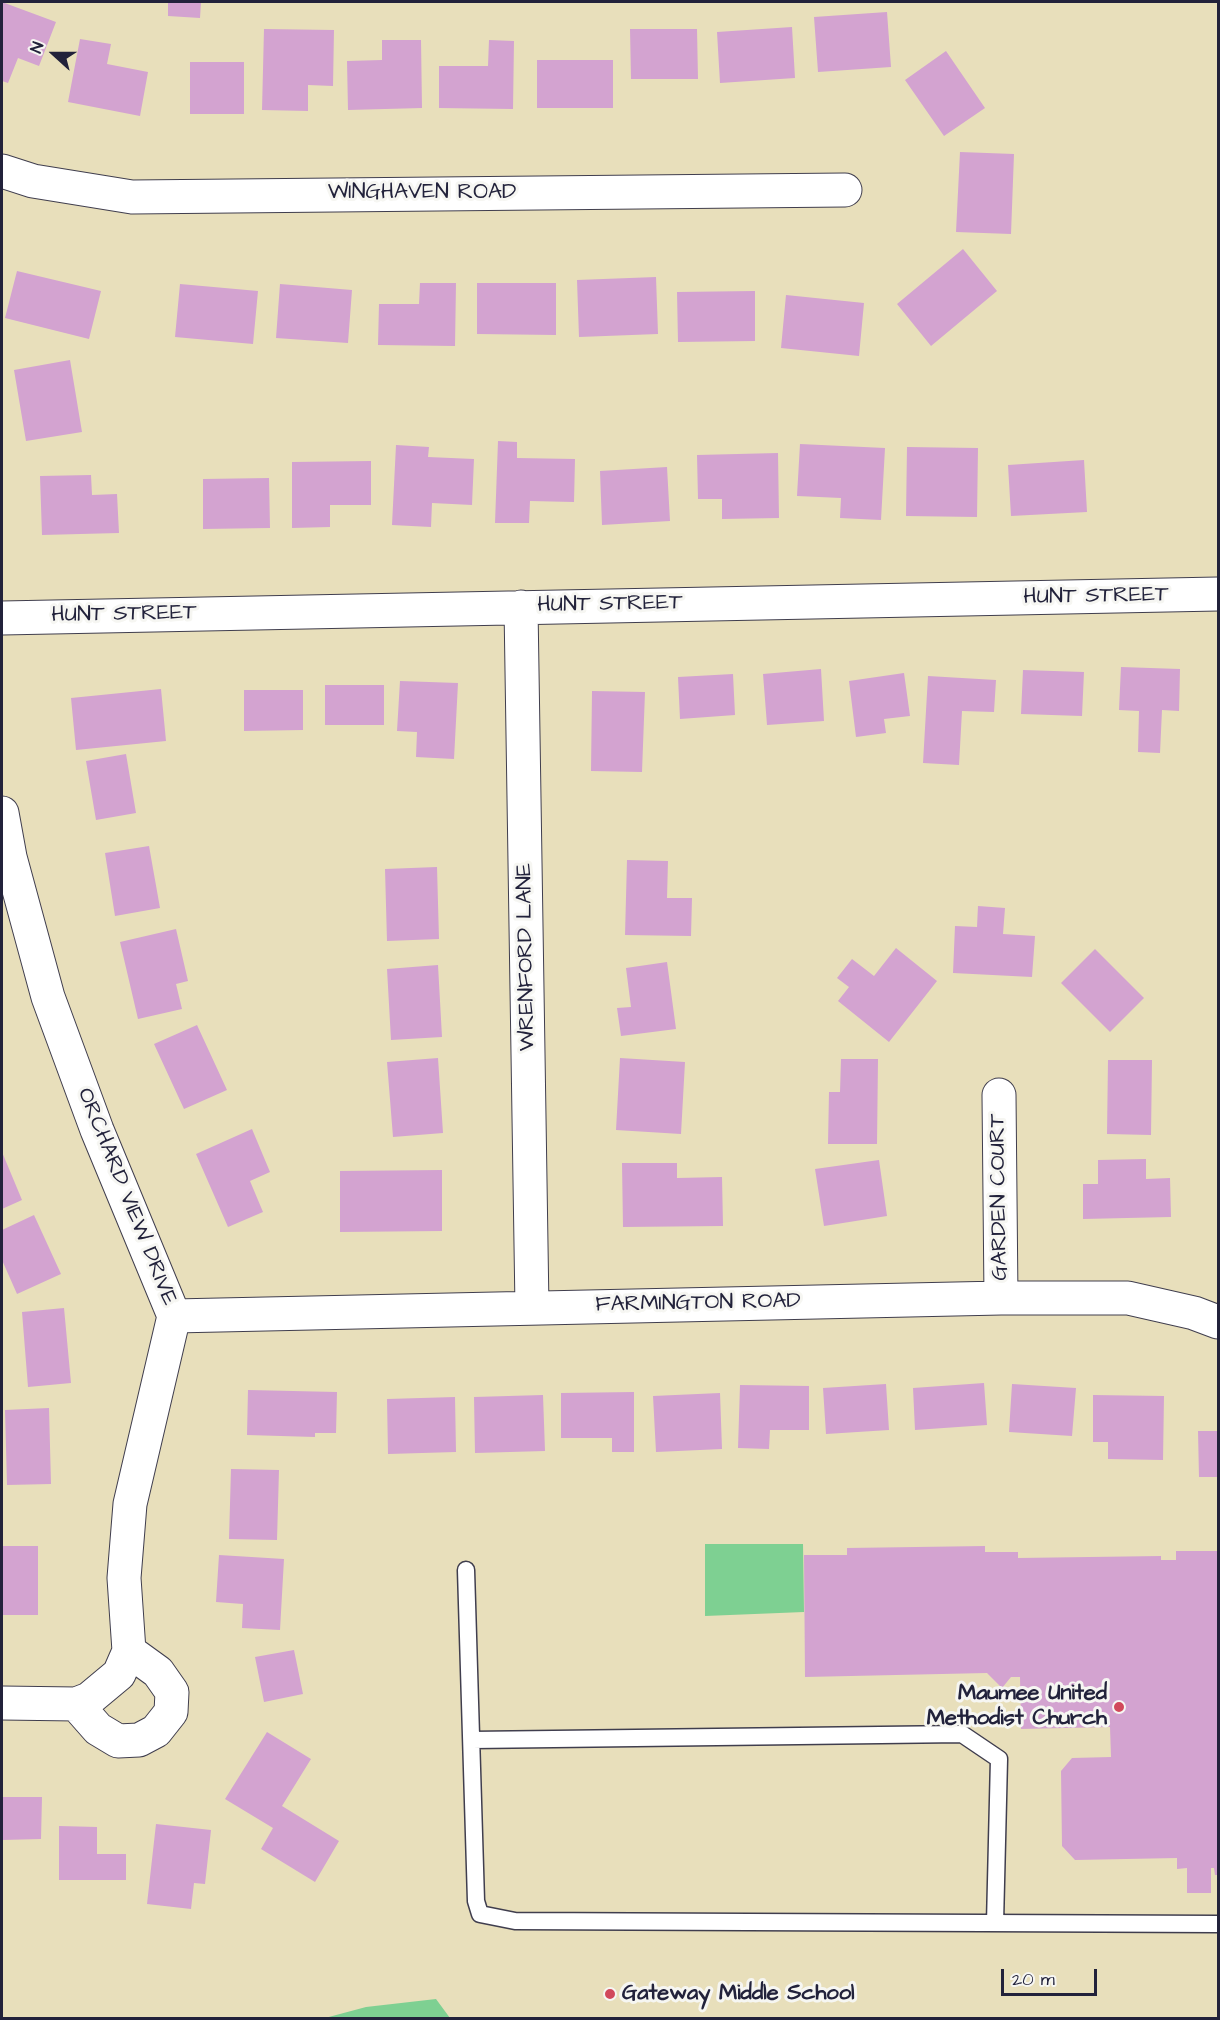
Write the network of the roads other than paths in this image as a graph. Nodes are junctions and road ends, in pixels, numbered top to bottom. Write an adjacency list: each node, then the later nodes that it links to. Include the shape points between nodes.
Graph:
1 (2, 171): 2 (street, WINGHAVEN ROAD, via 33,181 132,197)
2 (845, 190)
3 (1218, 594): 4 (street, HUNT STREET)
4 (521, 607): 5 (street, HUNT STREET); 9 (street, WRENFORD LANE)
5 (2, 618)
6 (2, 813): 10 (street, ORCHARD VIEW DRIVE, via 48,997 97,1130)
7 (999, 1095): 8 (street, GARDEN COURT)
8 (1001, 1298): 9 (street, FARMINGTON ROAD); 11 (street, FARMINGTON ROAD, via 1128,1298 1194,1312)
9 (532, 1308): 10 (street, FARMINGTON ROAD)
10 (174, 1316): 13 (street, ORCHARD VIEW DRIVE, via 130,1504 124,1578)
11 (1218, 1322)
12 (466, 1570): 16 (lane)
13 (129, 1651): 15 (street, via 119,1674 89,1700); 15 (street, via 158,1672 172,1692 171,1712 156,1731 139,1740 118,1741 98,1729)
14 (2, 1703): 15 (street)
15 (76, 1704)
16 (472, 1740): 17 (lane, via 476,1901 480,1914 515,1922); 17 (lane, via 962,1734 999,1759)
17 (995, 1923): 18 (lane)
18 (1218, 1924)

